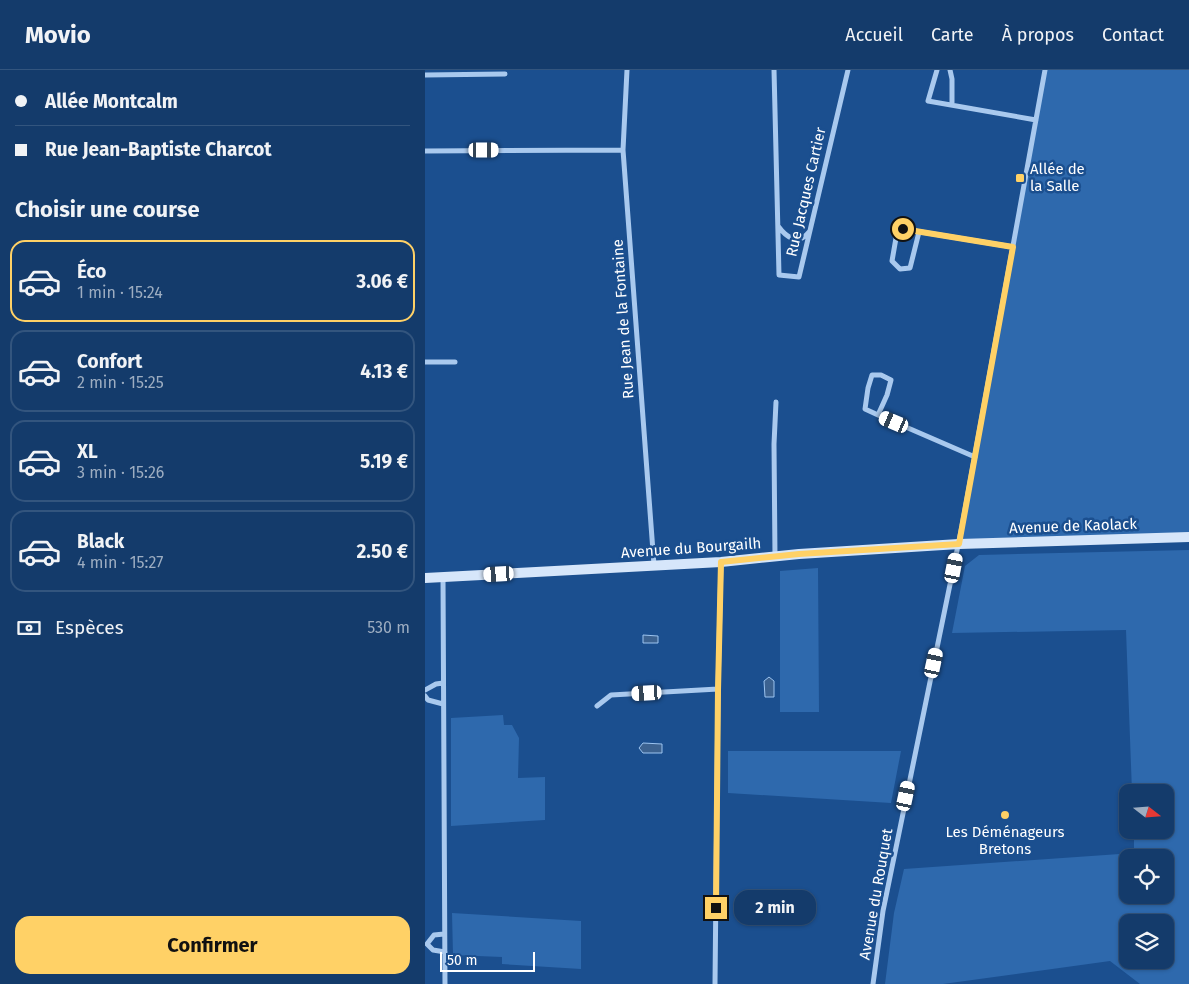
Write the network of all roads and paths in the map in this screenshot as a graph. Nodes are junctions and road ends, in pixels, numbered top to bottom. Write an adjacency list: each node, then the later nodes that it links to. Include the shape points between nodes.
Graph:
1 (627, 70): 11 (street, Rue Jean de la Fontaine)
2 (774, 70): 13 (street, Rue Jacques Cartier)
3 (848, 70): 14 (street, Rue Jacques Cartier)
4 (937, 70): 9 (street, via 928,101)
5 (950, 70): 9 (street)
6 (1045, 70): 10 (street, Avenue du Rouquet)
7 (505, 74): 8 (street)
8 (425, 75)
9 (953, 104): 10 (street)
10 (1036, 120): 16 (street, Avenue du Rouquet)
11 (623, 150): 12 (street); 26 (street, Rue Jean de la Fontaine)
12 (425, 151)
13 (778, 226): 14 (street, via 791,238 805,237); 14 (street, Rue Jacques Cartier, via 779,275 799,277)
14 (810, 231)
15 (919, 232): 15 (street, via 903,229 896,238 892,261 900,269 910,268); 16 (street)
16 (1013, 247): 21 (street, Avenue du Rouquet)
17 (425, 362): 18 (street)
18 (455, 362)
19 (777, 402): 24 (street)
20 (878, 415): 20 (street, via 865,409 872,376 881,375 891,380); 21 (street)
21 (975, 456): 23 (street, Avenue du Rouquet)
22 (1189, 538): 23 (main road, Avenue de Kaolack)
23 (959, 544): 24 (main road, Avenue du Bourgailh); 40 (street, Avenue du Rouquet, via 883,910)
24 (775, 557): 25 (main road, Avenue du Bourgailh)
25 (721, 562): 26 (main road, Avenue du Bourgailh); 31 (street)
26 (654, 565): 27 (main road, Avenue du Bourgailh)
27 (443, 577): 28 (main road, Avenue du Bourgailh); 29 (street)
28 (425, 578)
29 (443, 683): 30 (street); 33 (street)
30 (425, 690)
31 (718, 690): 34 (street, via 611,695); 39 (street)
32 (425, 696): 33 (street)
33 (443, 704): 35 (street)
34 (597, 706)
35 (445, 934): 36 (street, via 434,935); 37 (street)
36 (426, 945): 37 (street)
37 (445, 952): 38 (street)
38 (445, 984)
39 (715, 984)
40 (873, 984)

